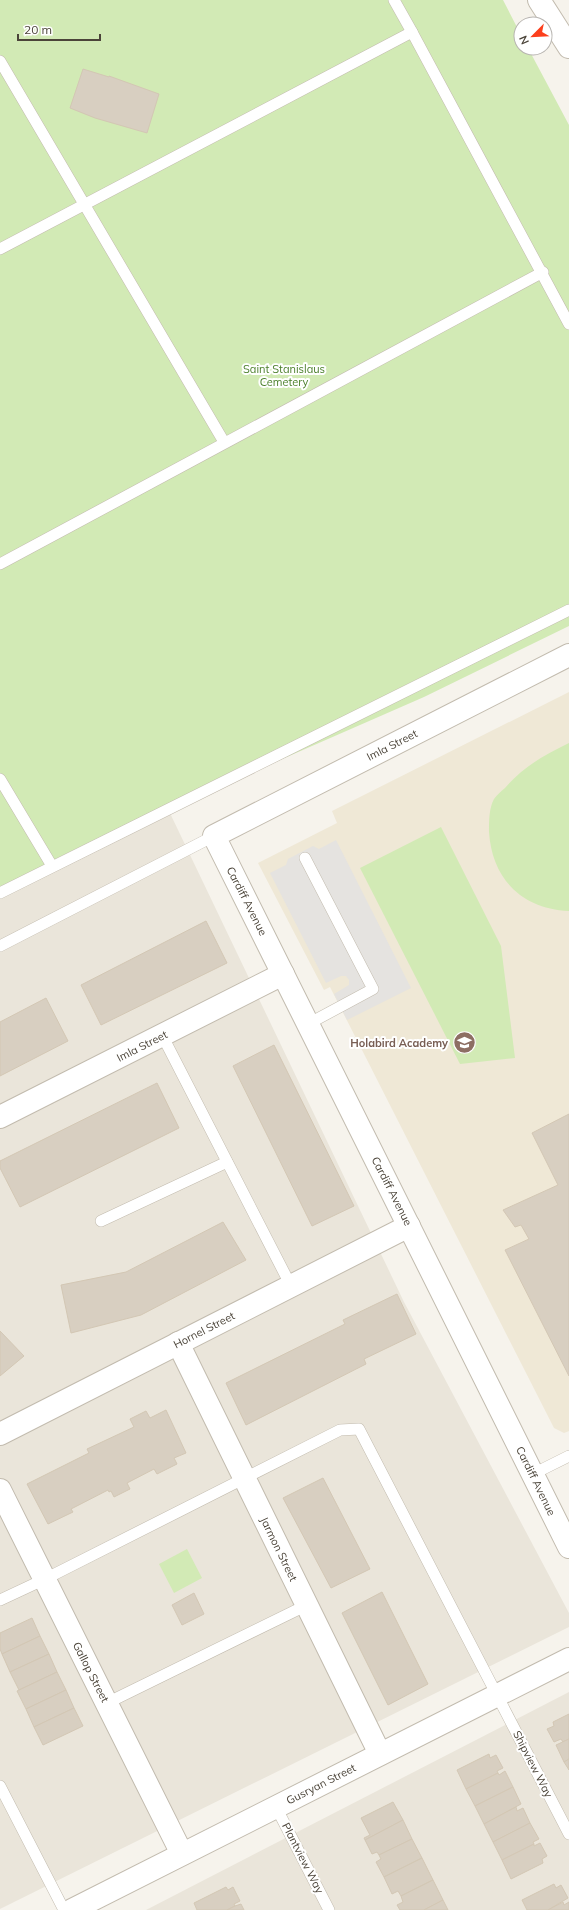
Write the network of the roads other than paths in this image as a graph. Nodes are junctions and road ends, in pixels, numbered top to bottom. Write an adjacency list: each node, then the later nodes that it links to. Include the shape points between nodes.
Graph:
1 (394, 0): 3 (lane)
2 (539, 0): 4 (street)
3 (412, 32): 6 (lane); 8 (lane)
4 (569, 47)
5 (0, 61): 6 (lane)
6 (83, 204): 7 (lane); 10 (lane)
7 (0, 248)
8 (543, 272): 9 (lane); 10 (lane, via 323,392)
9 (569, 324)
10 (224, 442): 11 (lane)
11 (0, 564)
12 (569, 610): 17 (lane)
13 (569, 654): 15 (street, Imla Street)
14 (0, 779): 17 (lane)
15 (214, 836): 19 (lane); 20 (street, Cardiff Avenue)
16 (305, 858): 21 (lane, via 373,989)
17 (52, 866): 18 (lane)
18 (0, 893)
19 (0, 946)
20 (283, 974): 21 (street, Cardiff Avenue); 22 (street, Imla Street)
21 (308, 1024): 26 (street, Cardiff Avenue)
22 (162, 1035): 23 (street, Imla Street); 24 (lane)
23 (0, 1117)
24 (227, 1162): 25 (lane); 27 (lane)
25 (100, 1221)
26 (409, 1226): 27 (street, Hornel Street); 31 (street, Cardiff Avenue)
27 (291, 1286): 28 (street, Hornel Street)
28 (178, 1344): 29 (street, Hornel Street); 32 (street, Jarmon Street)
29 (0, 1434)
30 (569, 1456): 31 (lane)
31 (533, 1474): 34 (street, Cardiff Avenue)
32 (244, 1478): 35 (lane); 37 (street, Jarmon Street); 39 (lane, Shipview Way, via 340,1430 359,1429)
33 (0, 1490): 35 (street, Gallop Street)
34 (569, 1547)
35 (45, 1579): 36 (lane); 40 (street, Gallop Street)
36 (0, 1600)
37 (306, 1605): 40 (lane); 41 (street, Jarmon Street)
38 (569, 1658): 39 (street, Gusryan Street)
39 (497, 1695): 41 (street, Gusryan Street); 44 (lane, Shipview Way)
40 (107, 1703): 45 (street, Gallop Street)
41 (380, 1754): 43 (street, Gusryan Street)
42 (0, 1786): 46 (lane)
43 (276, 1806): 45 (street, Gusryan Street); 48 (lane, Plantview Way)
44 (569, 1834)
45 (182, 1854): 47 (street, Gusryan Street)
46 (64, 1910)
47 (72, 1910)
48 (329, 1910)

